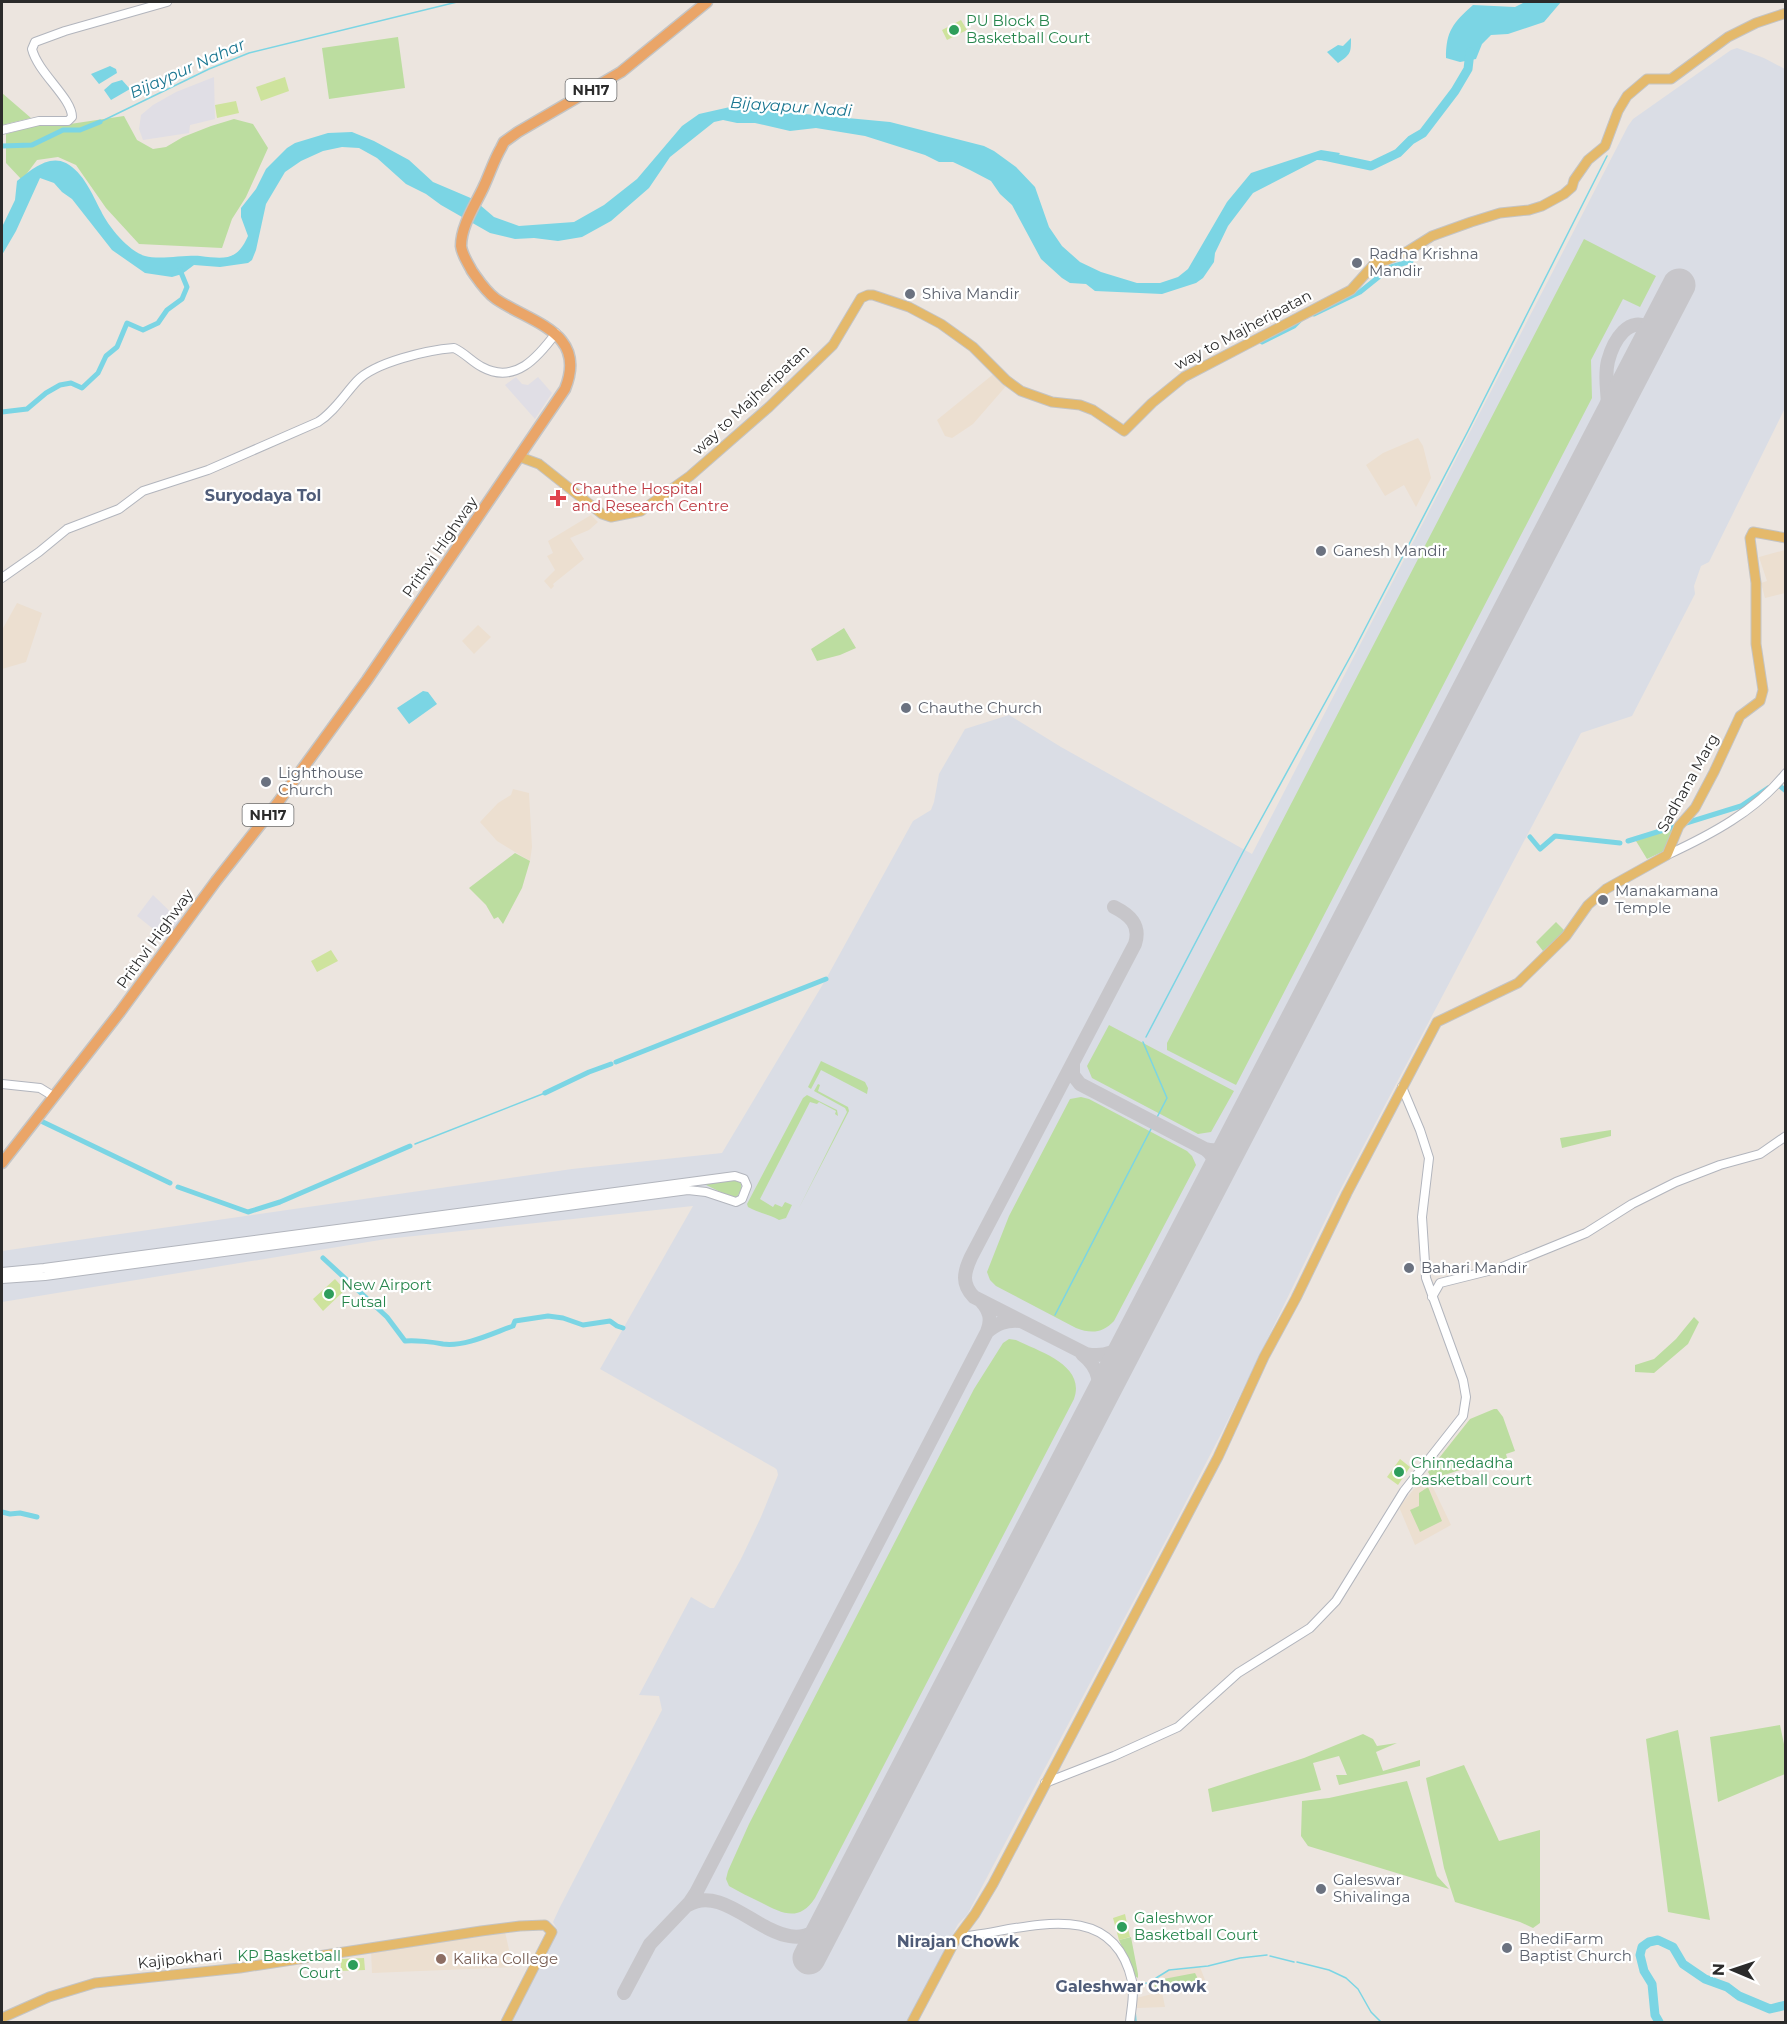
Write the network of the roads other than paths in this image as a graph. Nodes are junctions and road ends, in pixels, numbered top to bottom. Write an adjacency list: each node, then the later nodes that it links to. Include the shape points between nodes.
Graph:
1 (167, 2): 4 (main road, via 35,42 32,49 38,66 70,105 72,117 68,121 39,121)
2 (707, 2): 5 (highway, NH17, via 621,72 504,142 496,156 462,237 464,256 489,293)
3 (1785, 13): 6 (main road, way to Majheripatan, via 1728,37 1671,79 1647,79 1627,96 1605,146 1588,160 1564,194 1542,206 1500,213 1432,236 1408,251 1376,262 1351,290 1184,377 1124,431 1093,410 1021,391 973,346 941,324 909,307 868,294 861,298 833,345 769,407 690,476 641,511 611,517 602,514 539,464)
4 (2, 130)
5 (556, 333): 6 (highway, Prithvi Highway / NH17, via 569,353 569,381); 8 (main road, via 532,362 514,370 484,369 454,348 382,364 358,379 318,422 208,470 143,491 120,509 67,529)
6 (520, 457): 13 (highway, Prithvi Highway / NH17, via 279,801)
7 (1785, 538): 10 (main road, Sadhana Marg, via 1753,532 1750,538 1762,697 1740,716 1714,772 1695,808 1679,826)
8 (2, 578)
9 (1785, 773): 10 (street, via 1749,809)
10 (1667, 855): 12 (main road, via 1606,889 1518,983 1437,1022)
11 (2, 1084): 13 (main road, via 40,1088)
12 (1402, 1087): 18 (street, via 1429,1158 1422,1216 1426,1278); 19 (main road, via 1264,1357 1218,1457)
13 (53, 1096): 15 (highway, Prithvi Highway / NH17)
14 (1785, 1136): 18 (street, via 1760,1154 1676,1182 1555,1247 1500,1268 1440,1283)
15 (2, 1163)
16 (2, 1272): 17 (street, via 735,1176 742,1177 747,1186 736,1203 688,1190)
17 (2, 1279)
18 (1432, 1297): 19 (street, via 1463,1380 1463,1416 1404,1491 1336,1601 1311,1628 1238,1673 1178,1726)
19 (1045, 1783): 20 (main road, via 993,1884)
20 (959, 1937): 23 (main road); 24 (main road, via 1052,1924 1091,1927 1120,1950 1133,1983)
21 (2, 2018): 22 (main road, Kajipokhari, via 94,1983 240,1968 545,1925 552,1932)
22 (506, 2022)
23 (912, 2022)
24 (1130, 2022)

